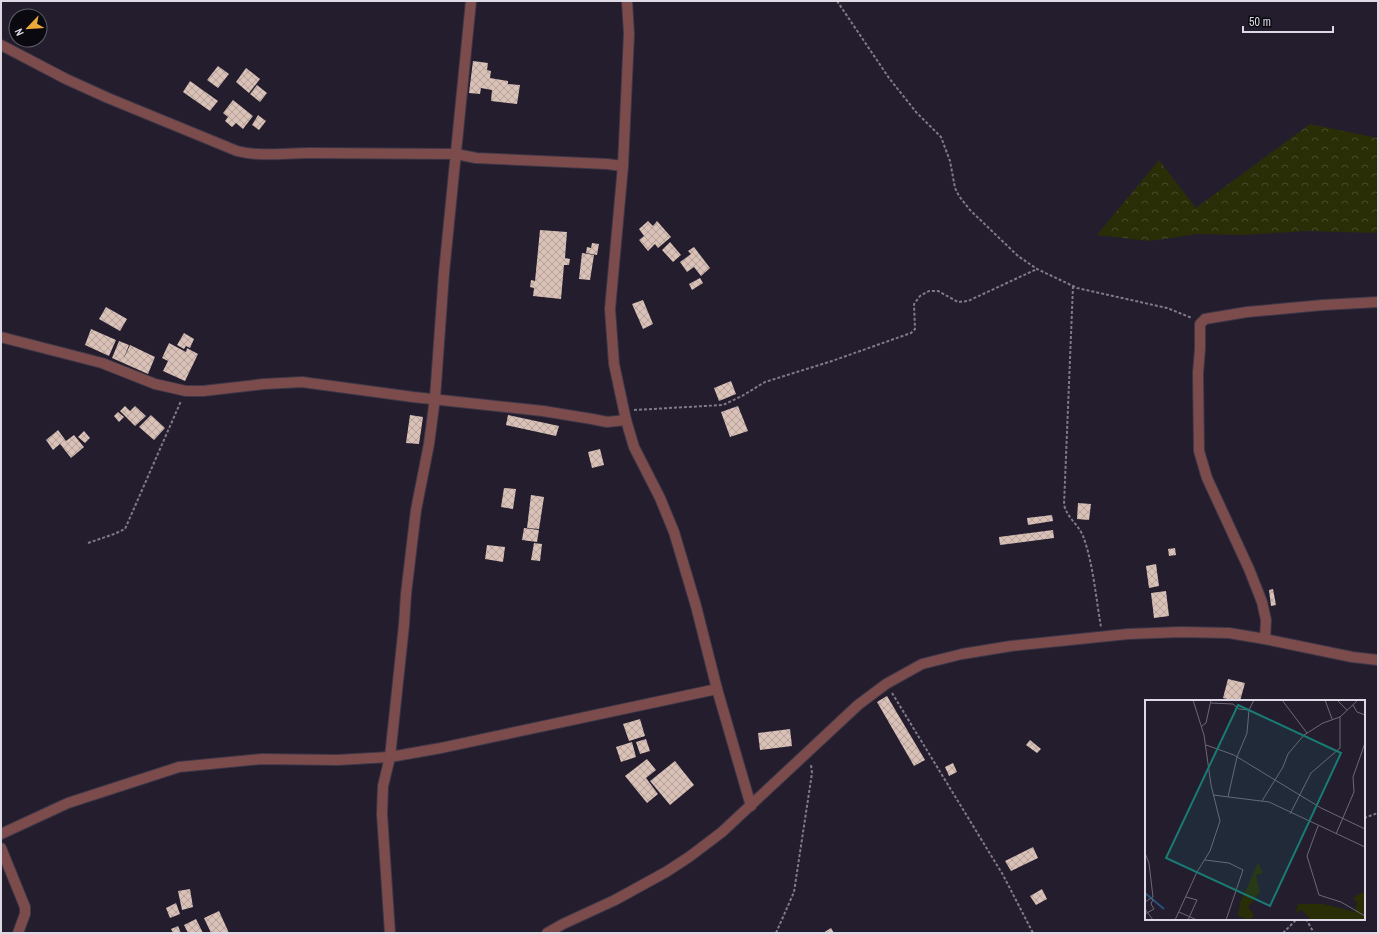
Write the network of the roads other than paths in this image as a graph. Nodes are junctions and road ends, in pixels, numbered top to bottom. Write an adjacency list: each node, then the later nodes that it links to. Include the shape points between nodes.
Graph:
1 (471, 1): 4 (street)
2 (627, 1): 5 (street, via 629,34)
3 (1, 44): 4 (street, via 108,98 249,154)
4 (456, 154): 5 (street, via 476,158); 8 (street)
5 (623, 166): 9 (street, via 610,310 614,364)
6 (1378, 302): 10 (street, via 1247,312 1205,319 1200,324 1199,451 1207,478 1250,569 1262,602 1266,620)
7 (1, 337): 8 (street, via 102,363 155,384 186,391 302,382)
8 (435, 398): 9 (street, via 543,411 607,422); 13 (street, via 416,510)
9 (625, 415): 12 (street, via 634,447 674,532)
10 (1265, 639): 11 (street, via 1327,653); 14 (street, via 1229,633 1128,634 1011,646 922,664 886,684 858,705)
11 (1378, 660)
12 (717, 689): 13 (street); 14 (street)
13 (390, 757): 15 (street, via 337,760 262,759 179,767 68,803); 18 (street, via 383,786 382,814)
14 (751, 806): 19 (street, via 722,832 666,872)
15 (1, 834)
16 (1, 848): 17 (street, via 25,907)
17 (18, 933)
18 (390, 933)
19 (547, 933)

